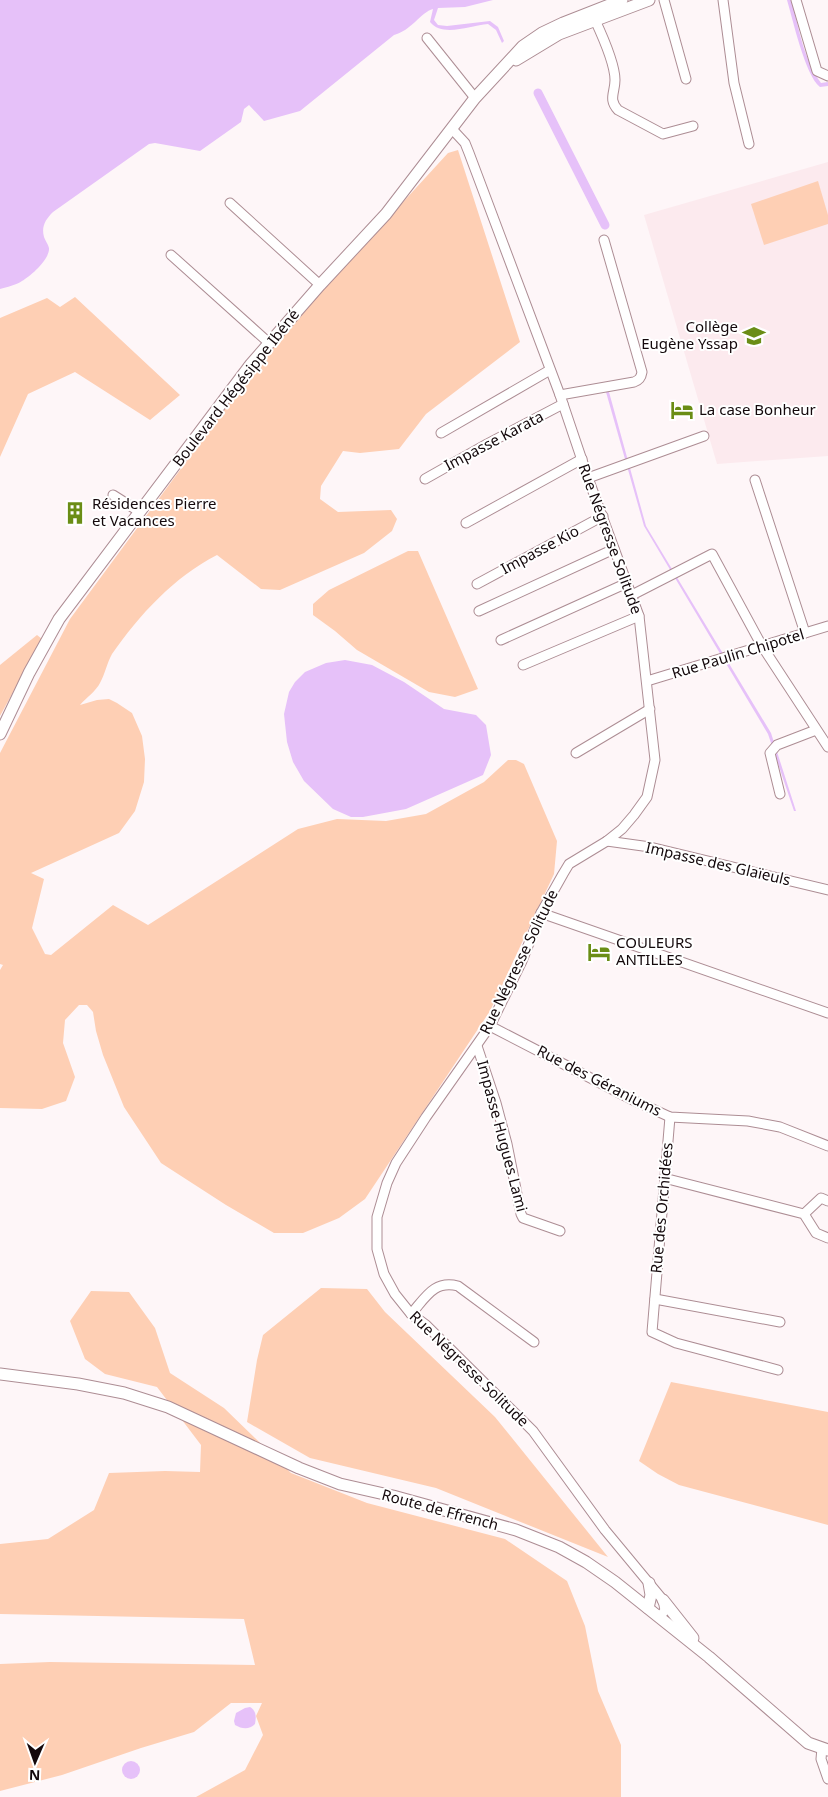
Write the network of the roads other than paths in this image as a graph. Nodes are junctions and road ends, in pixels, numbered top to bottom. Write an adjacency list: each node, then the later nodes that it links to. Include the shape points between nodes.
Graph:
1 (622, 0): 8 (main road, Boulevard Hégésippe Ibéné, via 542,33 523,46)
2 (665, 0): 5 (street); 10 (street)
3 (723, 0): 14 (street, via 734,83)
4 (796, 0): 9 (street, via 817,71)
5 (644, 2): 6 (main road, Boulevard Hégésippe Ibéné)
6 (595, 20): 8 (main road, Boulevard Hégésippe Ibéné, via 559,34); 12 (street, via 614,72 612,99 618,110 663,134)
7 (427, 38): 11 (street)
8 (506, 66): 11 (main road, Boulevard Hégésippe Ibéné)
9 (828, 76)
10 (686, 79)
11 (475, 98): 13 (main road, Boulevard Hégésippe Ibéné)
12 (693, 126)
13 (452, 129): 18 (main road, Boulevard Hégésippe Ibéné, via 386,214); 20 (street, Rue Négresse Solitude, via 469,153)
14 (749, 144)
15 (230, 203): 18 (street)
16 (604, 240): 21 (street, via 642,376 634,382)
17 (171, 255): 19 (street)
18 (320, 285): 19 (main road, Boulevard Hégésippe Ibéné)
19 (268, 342): 30 (main road, Boulevard Hégésippe Ibéné)
20 (550, 370): 21 (street, Rue Négresse Solitude); 23 (street)
21 (560, 395): 22 (street, Rue Négresse Solitude)
22 (563, 404): 25 (street, Rue Négresse Solitude); 27 (street, Impasse Karata)
23 (441, 433)
24 (704, 436): 26 (street)
25 (582, 460): 26 (street, Rue Négresse Solitude); 32 (street)
26 (588, 478): 31 (street, Rue Négresse Solitude)
27 (425, 479)
28 (755, 480): 40 (street)
29 (112, 495): 30 (street)
30 (140, 512): 47 (main road, Boulevard Hégésippe Ibéné, via 59,619)
31 (603, 516): 33 (street, Rue Négresse Solitude); 35 (street, Impasse Kio)
32 (466, 523)
33 (614, 549): 34 (street, Rue Négresse Solitude); 37 (street)
34 (627, 583): 36 (street, Rue Négresse Solitude); 41 (street)
35 (477, 584)
36 (632, 595): 38 (street, Rue Négresse Solitude); 42 (street, via 712,554)
37 (479, 611)
38 (639, 616): 43 (street); 44 (street, Rue Négresse Solitude)
39 (828, 626): 40 (street, Rue Paulin Chipotel)
40 (805, 633): 42 (street, Rue Paulin Chipotel)
41 (501, 640)
42 (762, 646): 44 (street, Rue Paulin Chipotel); 46 (street)
43 (523, 665)
44 (647, 681): 45 (street, Rue Négresse Solitude)
45 (650, 709): 49 (street); 51 (street, Rue Négresse Solitude, via 658,760 647,797 634,816)
46 (816, 730): 48 (street); 50 (street, via 777,745 770,754)
47 (0, 734)
48 (828, 747)
49 (576, 752)
50 (780, 794)
51 (607, 841): 52 (street, Impasse des Glaïeuls, via 650,847); 53 (street, Rue Négresse Solitude, via 569,864)
52 (828, 890)
53 (541, 913): 54 (street); 55 (street, Rue Négresse Solitude)
54 (828, 1014)
55 (490, 1026): 56 (street, Rue Négresse Solitude); 57 (street, Rue des Géraniums, via 632,1100)
56 (477, 1046): 62 (street, Impasse Hugues Lami, via 505,1136 521,1214 523,1218); 65 (street, Rue Négresse Solitude, via 396,1164 377,1217 377,1249 384,1274)
57 (670, 1116): 58 (street, Rue des Géraniums, via 748,1121 780,1127); 59 (street, Rue des Orchidées)
58 (828, 1146)
59 (664, 1178): 61 (street); 64 (street, Rue des Orchidées)
60 (828, 1201): 61 (street, via 821,1198)
61 (804, 1214): 63 (street, via 816,1233)
62 (560, 1231)
63 (828, 1238)
64 (655, 1299): 66 (street); 68 (street, Rue des Orchidées, via 652,1332 676,1343)
65 (412, 1314): 67 (street, via 434,1288 447,1284 458,1286); 70 (street, Rue Négresse Solitude, via 533,1431 605,1530)
66 (780, 1322)
67 (534, 1342)
68 (778, 1370)
69 (0, 1374): 72 (main road, Route de Ffrench, via 124,1393 168,1407 340,1484 516,1530 586,1562)
70 (649, 1583): 71 (street, Rue Négresse Solitude); 72 (main road)
71 (663, 1600): 73 (street, via 665,1610); 74 (main road)
72 (648, 1608): 73 (main road, Route de Ffrench)
73 (660, 1617): 74 (main road, Route de Ffrench)
74 (709, 1657): 75 (main road, Route de Ffrench)
75 (808, 1743): 76 (main road, Route de Ffrench); 77 (street)
76 (825, 1749): 77 (street, via 821,1759)
77 (824, 1770): 78 (street)
78 (828, 1779)

